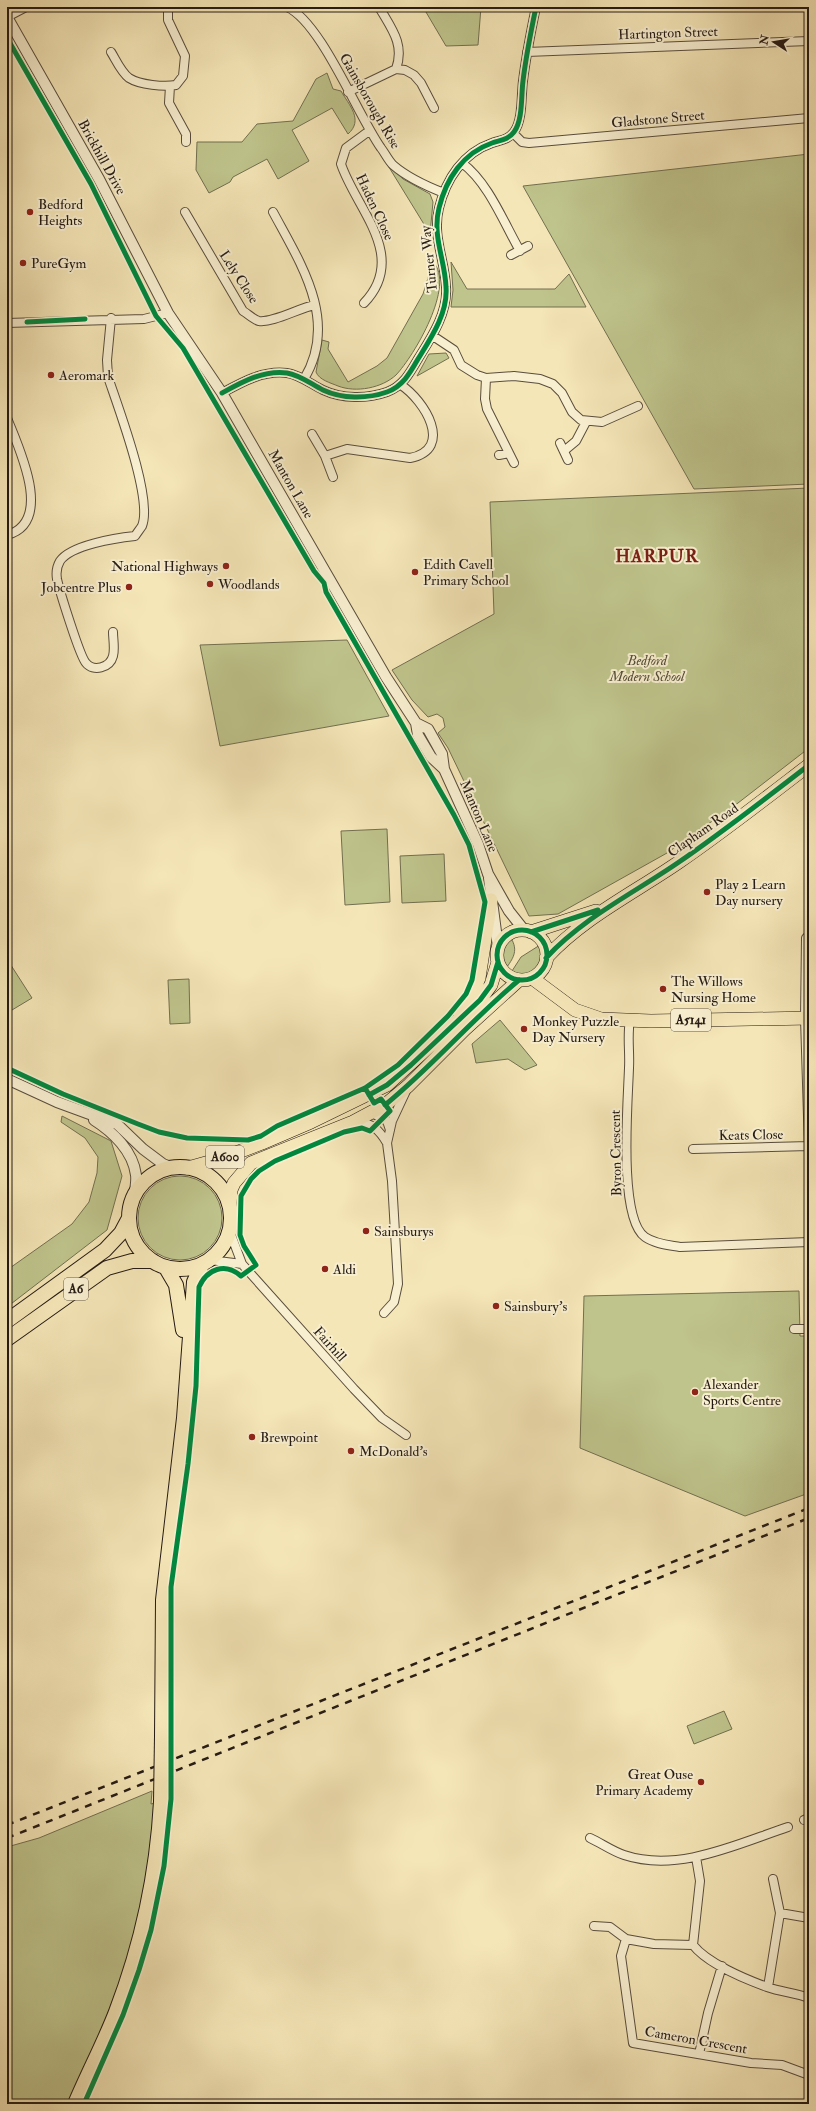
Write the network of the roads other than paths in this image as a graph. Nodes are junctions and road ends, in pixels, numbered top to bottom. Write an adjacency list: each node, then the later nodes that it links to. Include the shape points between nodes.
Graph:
1 (26, 7): 6 (street)
2 (168, 7): 11 (street, via 168,20 186,56 183,76 176,85)
3 (287, 7): 12 (street, Gainsborough Rise, via 300,14 316,34)
4 (379, 7): 10 (street, via 400,48)
5 (536, 7): 9 (street)
6 (7, 17): 27 (street, Brickhill Drive, via 99,179)
7 (809, 41): 9 (street, Hartington Street)
8 (111, 52): 11 (street, via 129,78)
9 (527, 52): 16 (street, via 518,125)
10 (396, 69): 12 (street); 13 (street, via 414,75)
11 (170, 86): 17 (street, via 169,103 186,134)
12 (348, 92): 15 (street, Gainsborough Rise)
13 (434, 108)
14 (809, 118): 16 (street, Gladstone Street, via 529,143 522,142)
15 (369, 131): 19 (street, Gainsborough Rise, via 392,164 418,182); 25 (street, Haden Close, via 346,148 340,164 378,239 382,255 378,282)
16 (513, 133): 18 (street, Turner Way, via 504,140 479,149)
17 (186, 142)
18 (462, 163): 19 (street, Turner Way, via 451,177); 23 (street, via 481,182)
19 (444, 193): 30 (street, Turner Way, via 436,225 447,289)
20 (185, 212): 26 (street, Lely Close, via 243,311 258,321 269,321)
21 (273, 212): 26 (street, via 306,273)
22 (528, 246): 23 (street)
23 (520, 251): 24 (street)
24 (511, 255)
25 (364, 303)
26 (315, 305): 32 (street, via 319,334 310,369)
27 (168, 312): 28 (street, via 144,319); 34 (street, Manton Lane)
28 (111, 318): 29 (street); 46 (street, via 108,377 141,483 144,504 142,526 135,536 114,538 67,554 60,561 56,572 71,626 85,663 99,668 107,665 113,657)
29 (7, 322)
30 (433, 336): 31 (street, via 454,350 461,365); 33 (street, Turner Way)
31 (486, 378): 37 (street, via 514,376 540,379 553,384 562,393 572,412); 39 (street, via 487,409)
32 (304, 379): 33 (street, via 324,390 356,397 372,396); 34 (street, via 286,373 259,375)
33 (401, 385): 41 (street, via 417,398 432,424 432,439 428,451 410,458 347,449)
34 (222, 393): 48 (street, Manton Lane, via 386,678 416,723 418,735 431,757 444,769)
35 (638, 406): 37 (street, via 602,422)
36 (7, 418): 45 (street, via 32,488 31,507 23,525)
37 (586, 422): 42 (street, via 576,441 562,447)
38 (312, 434): 41 (street)
39 (509, 453): 40 (street); 43 (street)
40 (499, 455)
41 (325, 456): 44 (street)
42 (568, 460)
43 (514, 463)
44 (333, 477)
45 (7, 535)
46 (113, 632)
47 (809, 765): 50 (main road, Clapham Road / A600, via 733,824)
48 (488, 874): 49 (street, Manton Lane); 51 (street, Manton Lane, via 509,911)
49 (491, 900): 53 (street, Manton Lane); 60 (main road, via 479,978)
50 (606, 908): 51 (main road, Clapham Road / A600); 55 (main road, Clapham Road / A600, via 562,942)
51 (528, 931): 53 (main road, A600, via 510,932); 55 (main road, via 545,946)
52 (809, 935): 58 (street, via 806,938)
53 (498, 947): 54 (main road, A600)
54 (498, 962): 56 (main road, via 506,975); 60 (main road, A600, via 488,990)
55 (545, 962): 56 (main road, A600, via 541,971); 57 (main road)
56 (526, 979): 57 (main road, A5141); 62 (main road, A600, via 476,1019)
57 (553, 993): 59 (main road, A5141, via 575,1010 601,1019)
58 (807, 1018): 59 (main road, A5141); 69 (street)
59 (630, 1020): 77 (street, Byron Crescent, via 626,1156 630,1204 636,1224 645,1237 662,1244 680,1247)
60 (456, 1021): 65 (main road, A600, via 387,1085)
61 (7, 1079): 63 (street)
62 (408, 1086): 64 (main road, A600); 67 (street)
63 (82, 1112): 71 (street, via 117,1124 149,1154); 73 (street, via 105,1127 123,1146 133,1163 136,1176)
64 (372, 1113): 65 (main road, via 361,1111 329,1122); 66 (main road, A600); 67 (street, via 387,1121)
65 (311, 1122): 72 (main road, A600, via 220,1159)
66 (353, 1122): 68 (street, via 373,1126 380,1131); 74 (main road, A600, via 251,1163 234,1183)
67 (390, 1130): 68 (street)
68 (387, 1143): 82 (street, via 392,1181 398,1284 394,1302)
69 (809, 1147): 70 (street, Keats Close)
70 (693, 1149)
71 (173, 1168): 72 (highway); 73 (highway, via 154,1174 139,1188)
72 (188, 1168): 74 (highway, via 202,1172 215,1181 224,1192)
73 (134, 1197): 75 (highway)
74 (230, 1206): 76 (highway)
75 (129, 1218): 78 (highway, via 135,1239); 83 (highway, A6, via 121,1233 105,1250)
76 (230, 1232): 79 (highway, via 221,1249); 80 (street, Fairhill)
77 (809, 1242)
78 (153, 1261): 81 (highway); 86 (highway, A6, via 132,1261 107,1268)
79 (206, 1263): 80 (street); 81 (highway, via 178,1270); 87 (highway, via 194,1282)
80 (242, 1264): 88 (street, Fairhill, via 382,1418)
81 (166, 1268): 87 (highway, via 180,1298)
82 (384, 1313)
83 (7, 1321)
84 (794, 1329): 85 (street)
85 (809, 1329)
86 (7, 1339)
87 (187, 1370): 103 (highway, bridge, via 163,1600 161,1802 155,1865 143,1928 115,2012)
88 (406, 1435)
89 (788, 1827): 91 (street)
90 (590, 1838): 91 (street, via 624,1855 665,1860)
91 (696, 1857): 97 (street, via 700,1881)
92 (773, 1879): 93 (street)
93 (780, 1913): 94 (street); 99 (street)
94 (809, 1918)
95 (594, 1926): 96 (street, via 610,1927)
96 (626, 1939): 97 (street, via 654,1944); 101 (street, Cameron Crescent, via 621,1956 633,2043)
97 (693, 1945): 98 (street, via 699,1953)
98 (722, 1966): 99 (street); 101 (street)
99 (768, 1987): 100 (street)
100 (809, 1998)
101 (699, 2054): 102 (street, Cameron Crescent, via 751,2063 782,2065)
102 (809, 2075)
103 (75, 2104)

